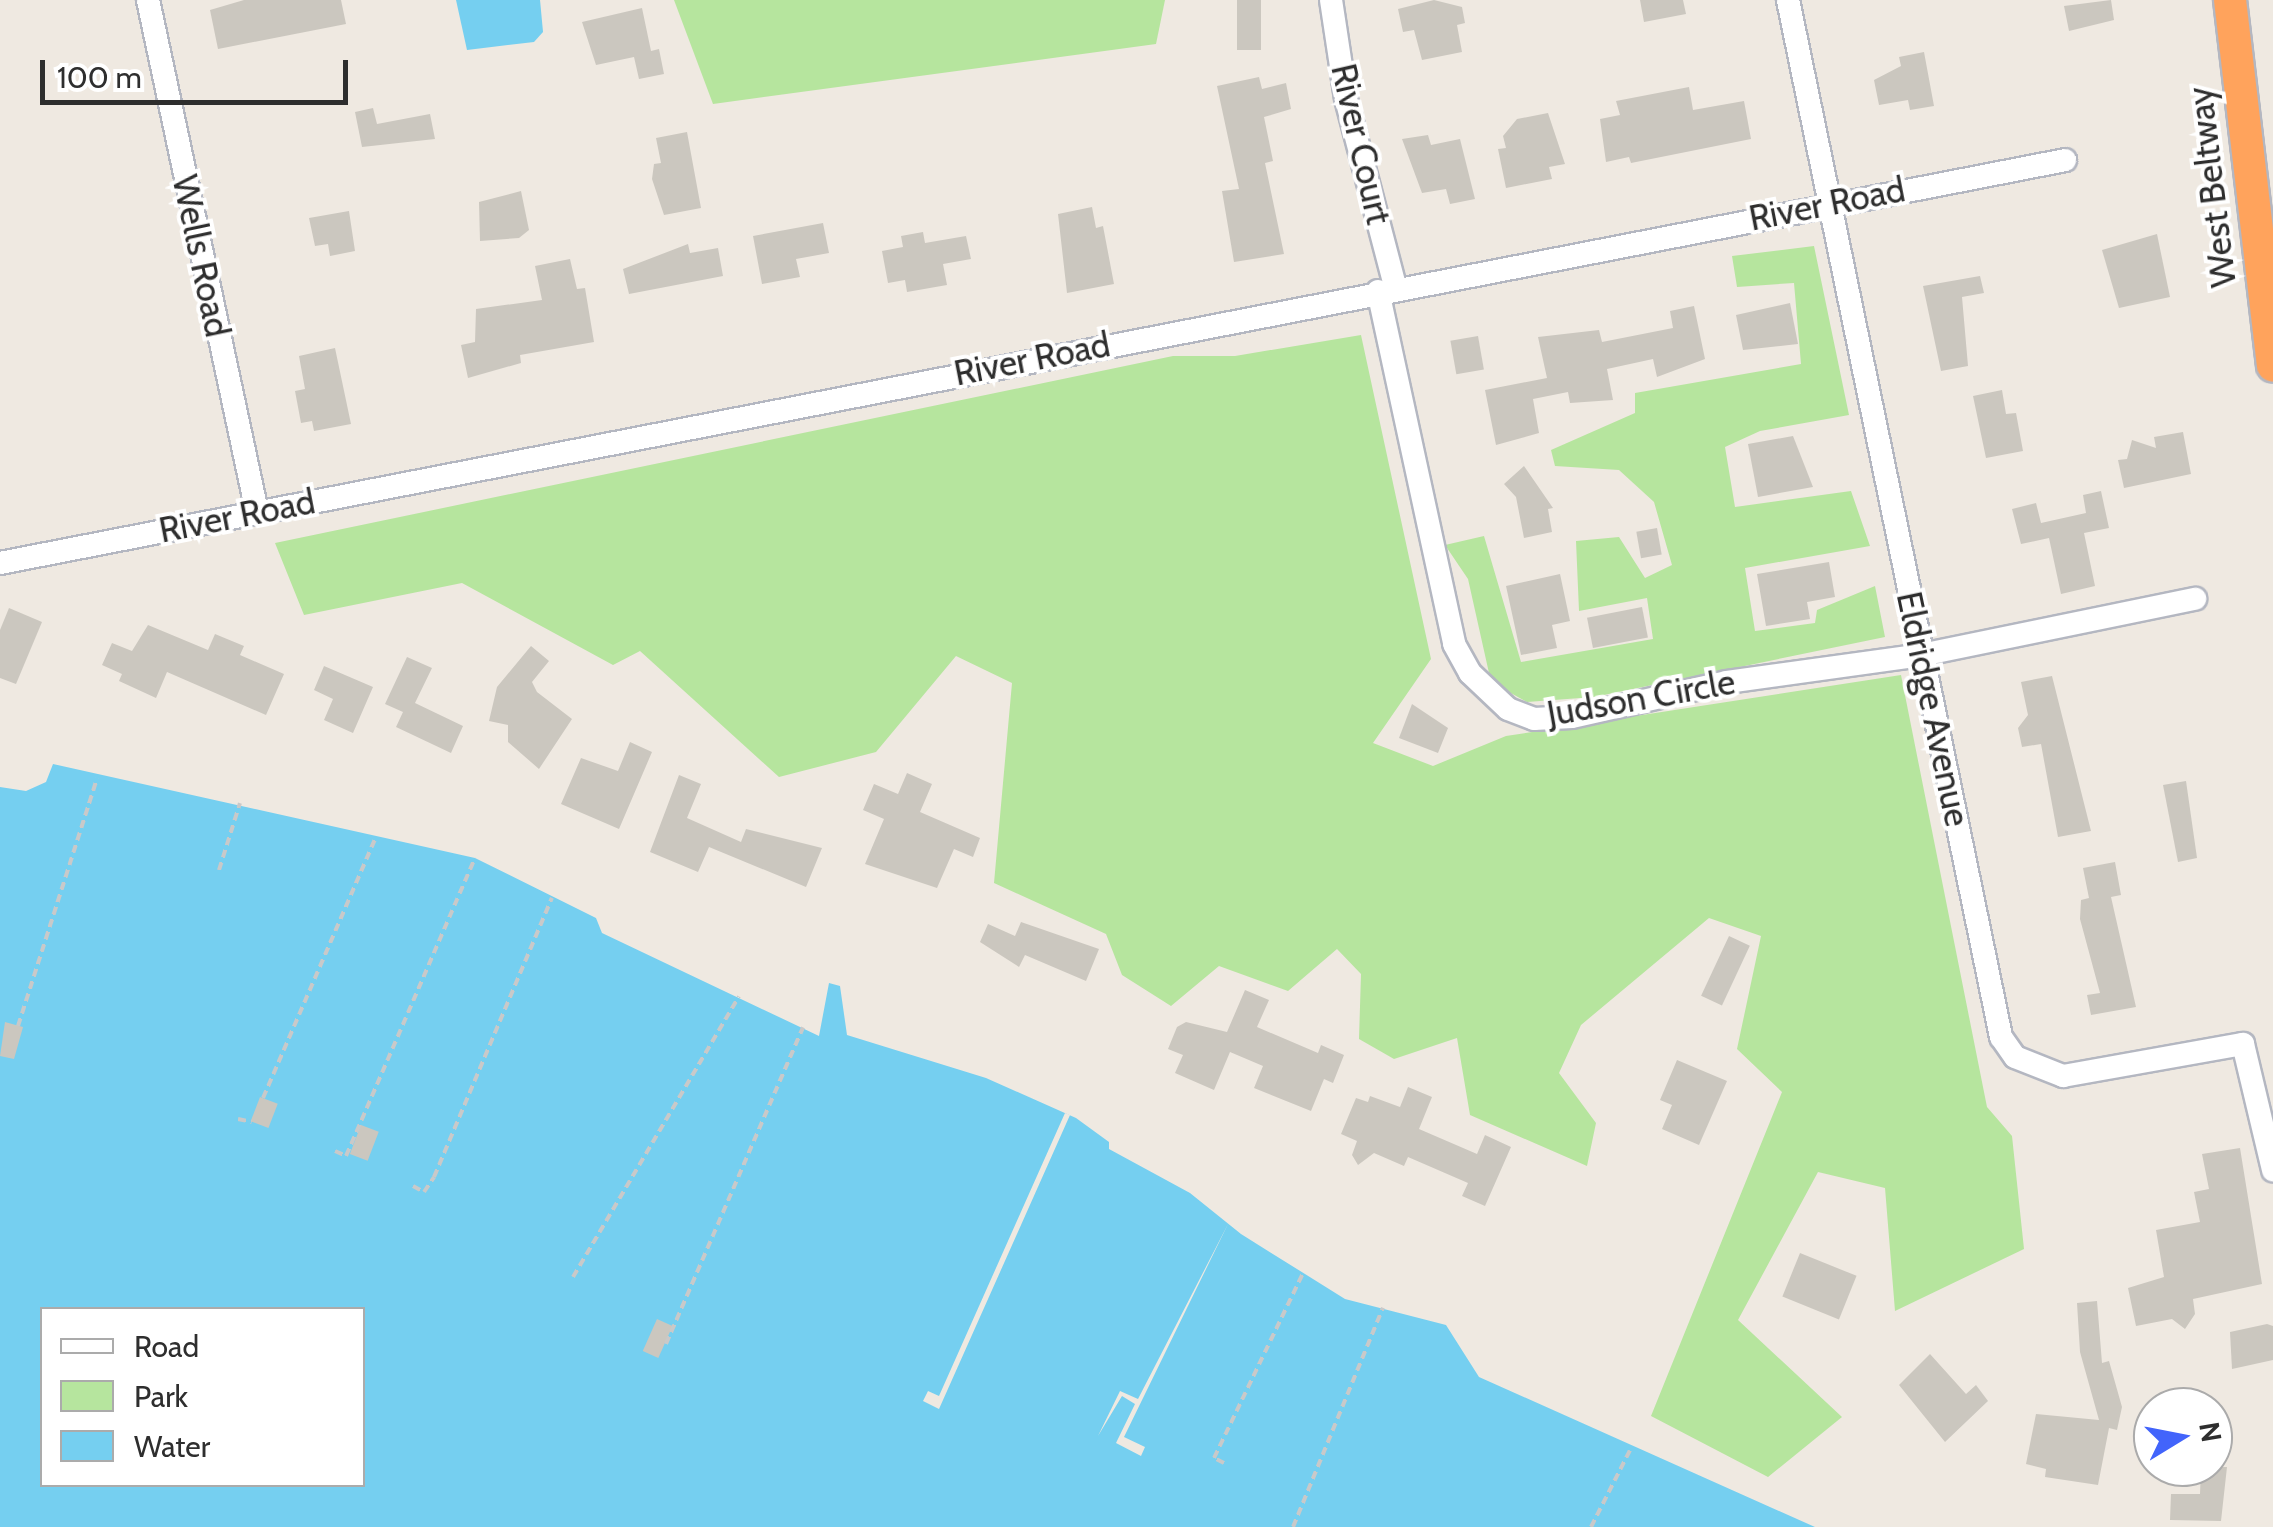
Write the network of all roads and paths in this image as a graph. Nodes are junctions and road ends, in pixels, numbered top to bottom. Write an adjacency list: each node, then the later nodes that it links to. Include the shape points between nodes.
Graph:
1 (148, 0): 9 (street, Wells Road)
2 (1331, 0): 7 (street, River Court)
3 (1788, 0): 6 (street, Eldridge Avenue)
4 (2230, 0): 8 (highway, West Beltway)
5 (2065, 160): 6 (street, River Road)
6 (1830, 203): 7 (street, River Road); 12 (street, Eldridge Avenue)
7 (1387, 289): 9 (street, River Road); 12 (street, Judson Circle, via 1454,644 1470,674 1508,709 1534,719 1572,717 1727,682)
8 (2273, 365)
9 (257, 512): 10 (street, River Road)
10 (0, 562)
11 (2195, 599): 12 (street, Judson Circle)
12 (1921, 655): 26 (street, Eldridge Avenue, via 2001,1037 2015,1056 2064,1076 2243,1044)
13 (97, 778): 20 (path)
14 (240, 803): 17 (path)
15 (376, 837): 22 (path)
16 (475, 858): 25 (path, via 346,1156)
17 (219, 870)
18 (552, 898): 27 (path, via 434,1176 424,1192)
19 (739, 996): 29 (path)
20 (18, 1026)
21 (802, 1027): 31 (path)
22 (263, 1098)
23 (238, 1119): 24 (path)
24 (252, 1122)
25 (335, 1151)
26 (2273, 1170)
27 (413, 1186)
28 (1304, 1273): 33 (path, via 1214,1458)
29 (573, 1277)
30 (1382, 1308): 34 (path)
31 (666, 1344)
32 (1630, 1450): 35 (path)
33 (1224, 1463)
34 (1293, 1527)
35 (1591, 1527)

